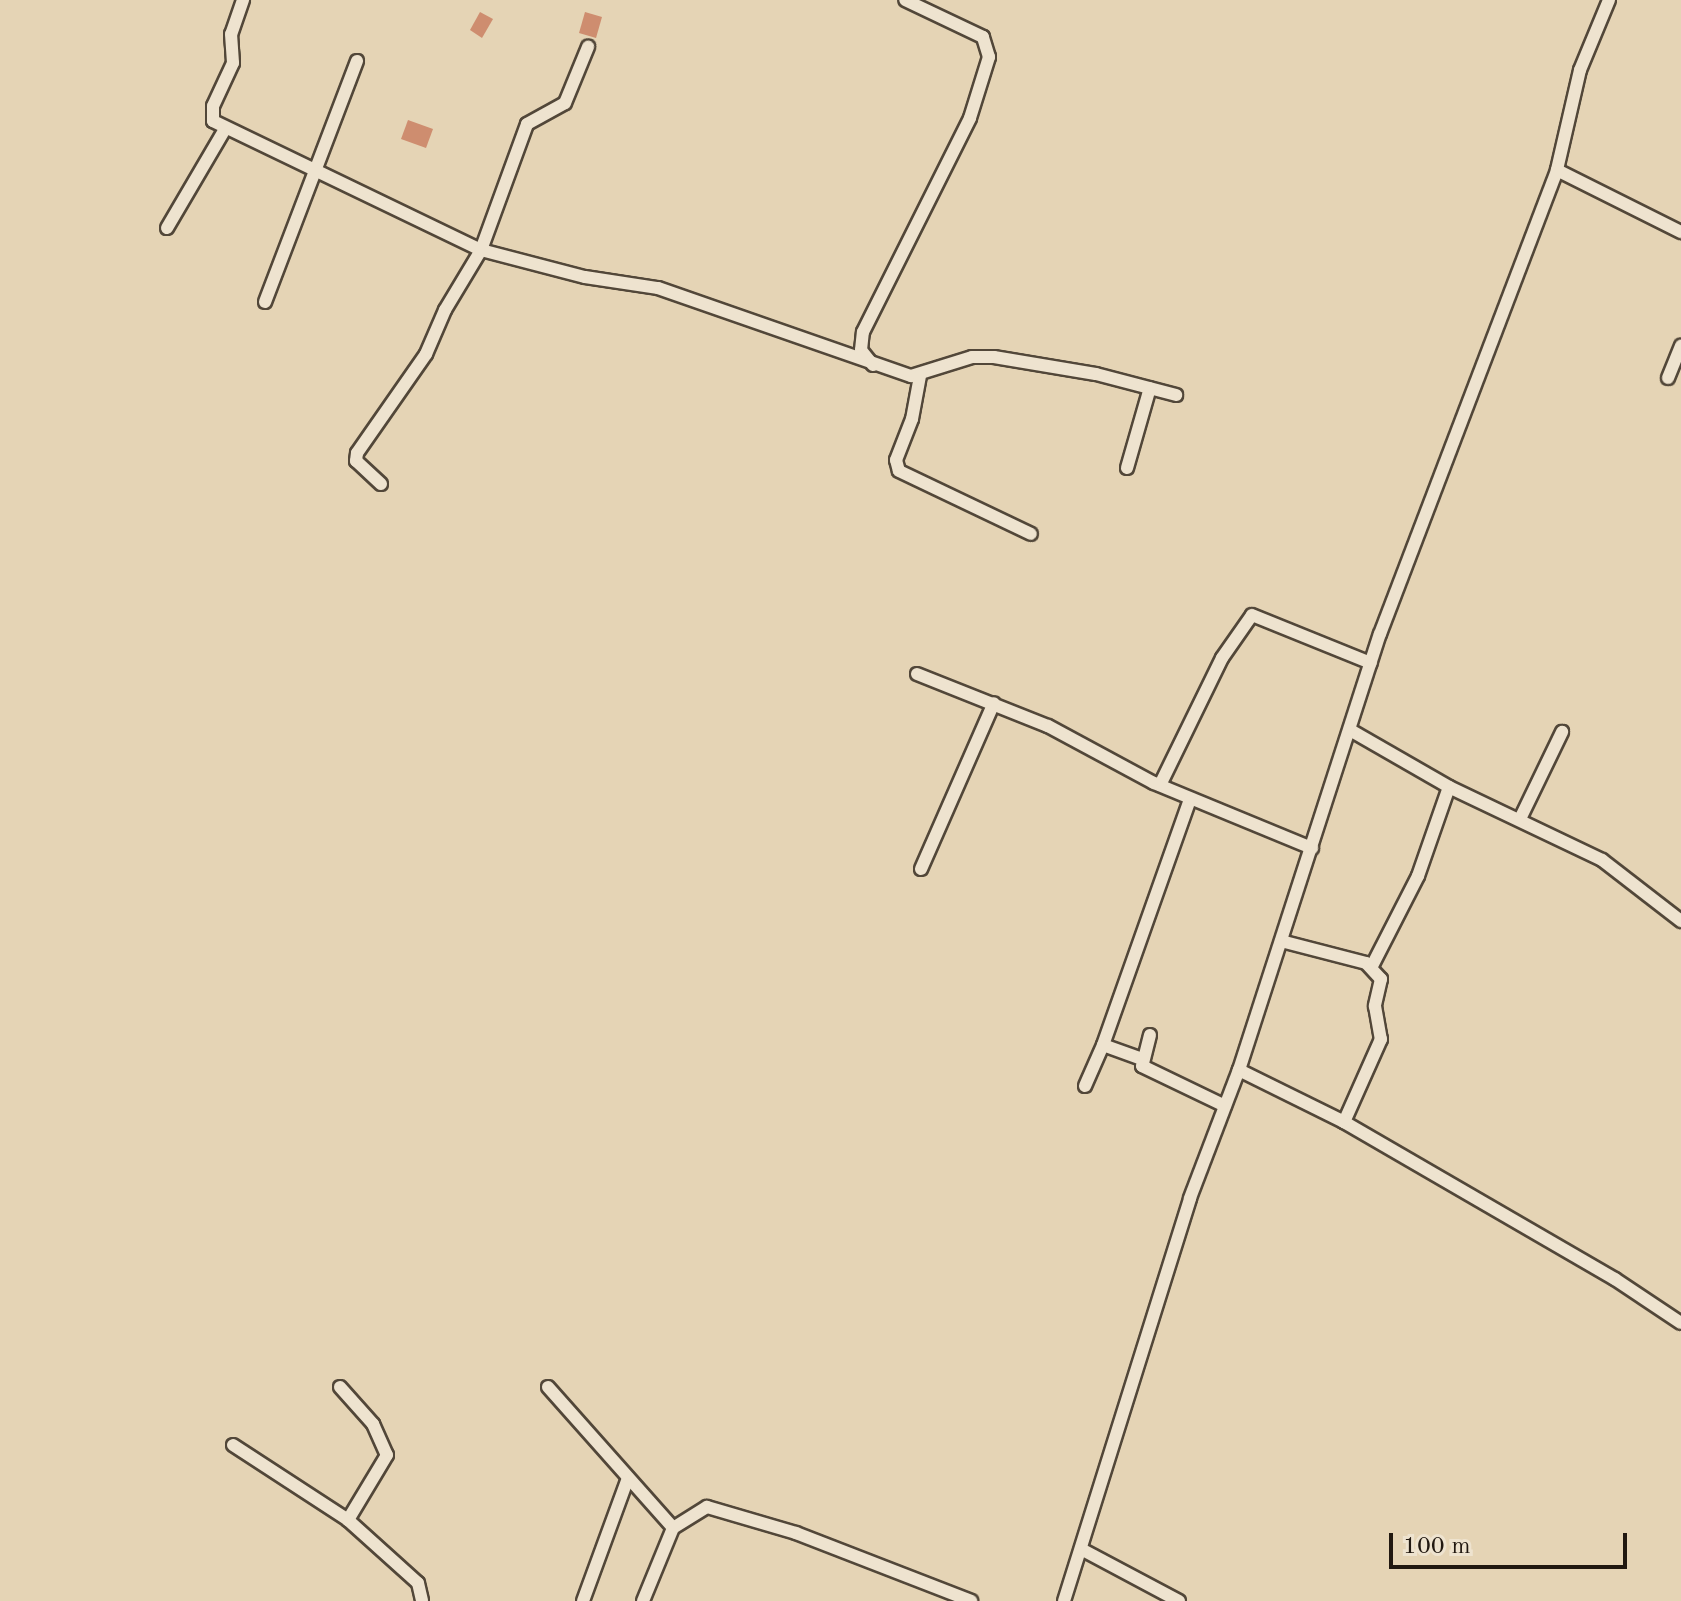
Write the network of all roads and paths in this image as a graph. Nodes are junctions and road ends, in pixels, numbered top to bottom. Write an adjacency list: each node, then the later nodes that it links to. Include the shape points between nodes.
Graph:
1 (243, 0): 6 (street, via 231,34 233,63 211,114)
2 (905, 0): 14 (street, via 983,37 989,63 970,118 863,332 861,350)
3 (1609, 0): 7 (street, via 1580,70)
4 (588, 47): 11 (street, via 565,103 527,124)
5 (357, 61): 8 (street)
6 (225, 129): 8 (street); 9 (street)
7 (1557, 170): 10 (street); 22 (street, via 1439,471)
8 (311, 172): 11 (street); 12 (street)
9 (167, 228)
10 (1681, 232)
11 (481, 250): 14 (street, via 585,277 658,288); 20 (street, via 426,354 356,457)
12 (265, 302)
13 (1681, 346): 16 (street)
14 (873, 365): 15 (street)
15 (920, 376): 17 (street, via 947,363 994,357); 21 (street, via 912,419 896,460 899,471)
16 (1668, 378)
17 (1150, 388): 18 (street); 19 (street)
18 (1176, 395)
19 (1127, 468)
20 (381, 484)
21 (1031, 534)
22 (1371, 663): 25 (street); 27 (street, via 1252,615 1222,658)
23 (917, 674): 24 (street)
24 (994, 703): 27 (street, via 1107,753); 32 (street)
25 (1350, 730): 28 (street); 31 (street)
26 (1562, 732): 30 (street)
27 (1160, 785): 29 (street)
28 (1449, 787): 30 (street); 35 (street, via 1418,876)
29 (1190, 799): 31 (street); 37 (street)
30 (1520, 819): 33 (street, via 1602,860)
31 (1312, 848): 34 (street)
32 (921, 869)
33 (1681, 921)
34 (1281, 941): 35 (street); 39 (street)
35 (1372, 966): 42 (street, via 1381,979 1375,1006 1381,1039)
36 (1150, 1035): 38 (street)
37 (1103, 1045): 38 (street); 40 (street)
38 (1142, 1059): 41 (street, via 1144,1068)
39 (1239, 1070): 41 (street); 42 (street)
40 (1085, 1086)
41 (1225, 1106): 50 (street, via 1190,1198)
42 (1344, 1122): 43 (street)
43 (1681, 1323)
44 (340, 1387): 48 (street, via 373,1424 387,1455)
45 (548, 1387): 47 (street)
46 (233, 1445): 48 (street)
47 (628, 1478): 49 (street); 52 (street)
48 (348, 1520): 51 (street, via 418,1583)
49 (673, 1528): 53 (street); 54 (street, via 697,1509 719,1508)
50 (1081, 1549): 55 (street); 56 (street)
51 (422, 1601)
52 (583, 1601)
53 (643, 1601)
54 (971, 1601)
55 (1064, 1601)
56 (1179, 1601)

